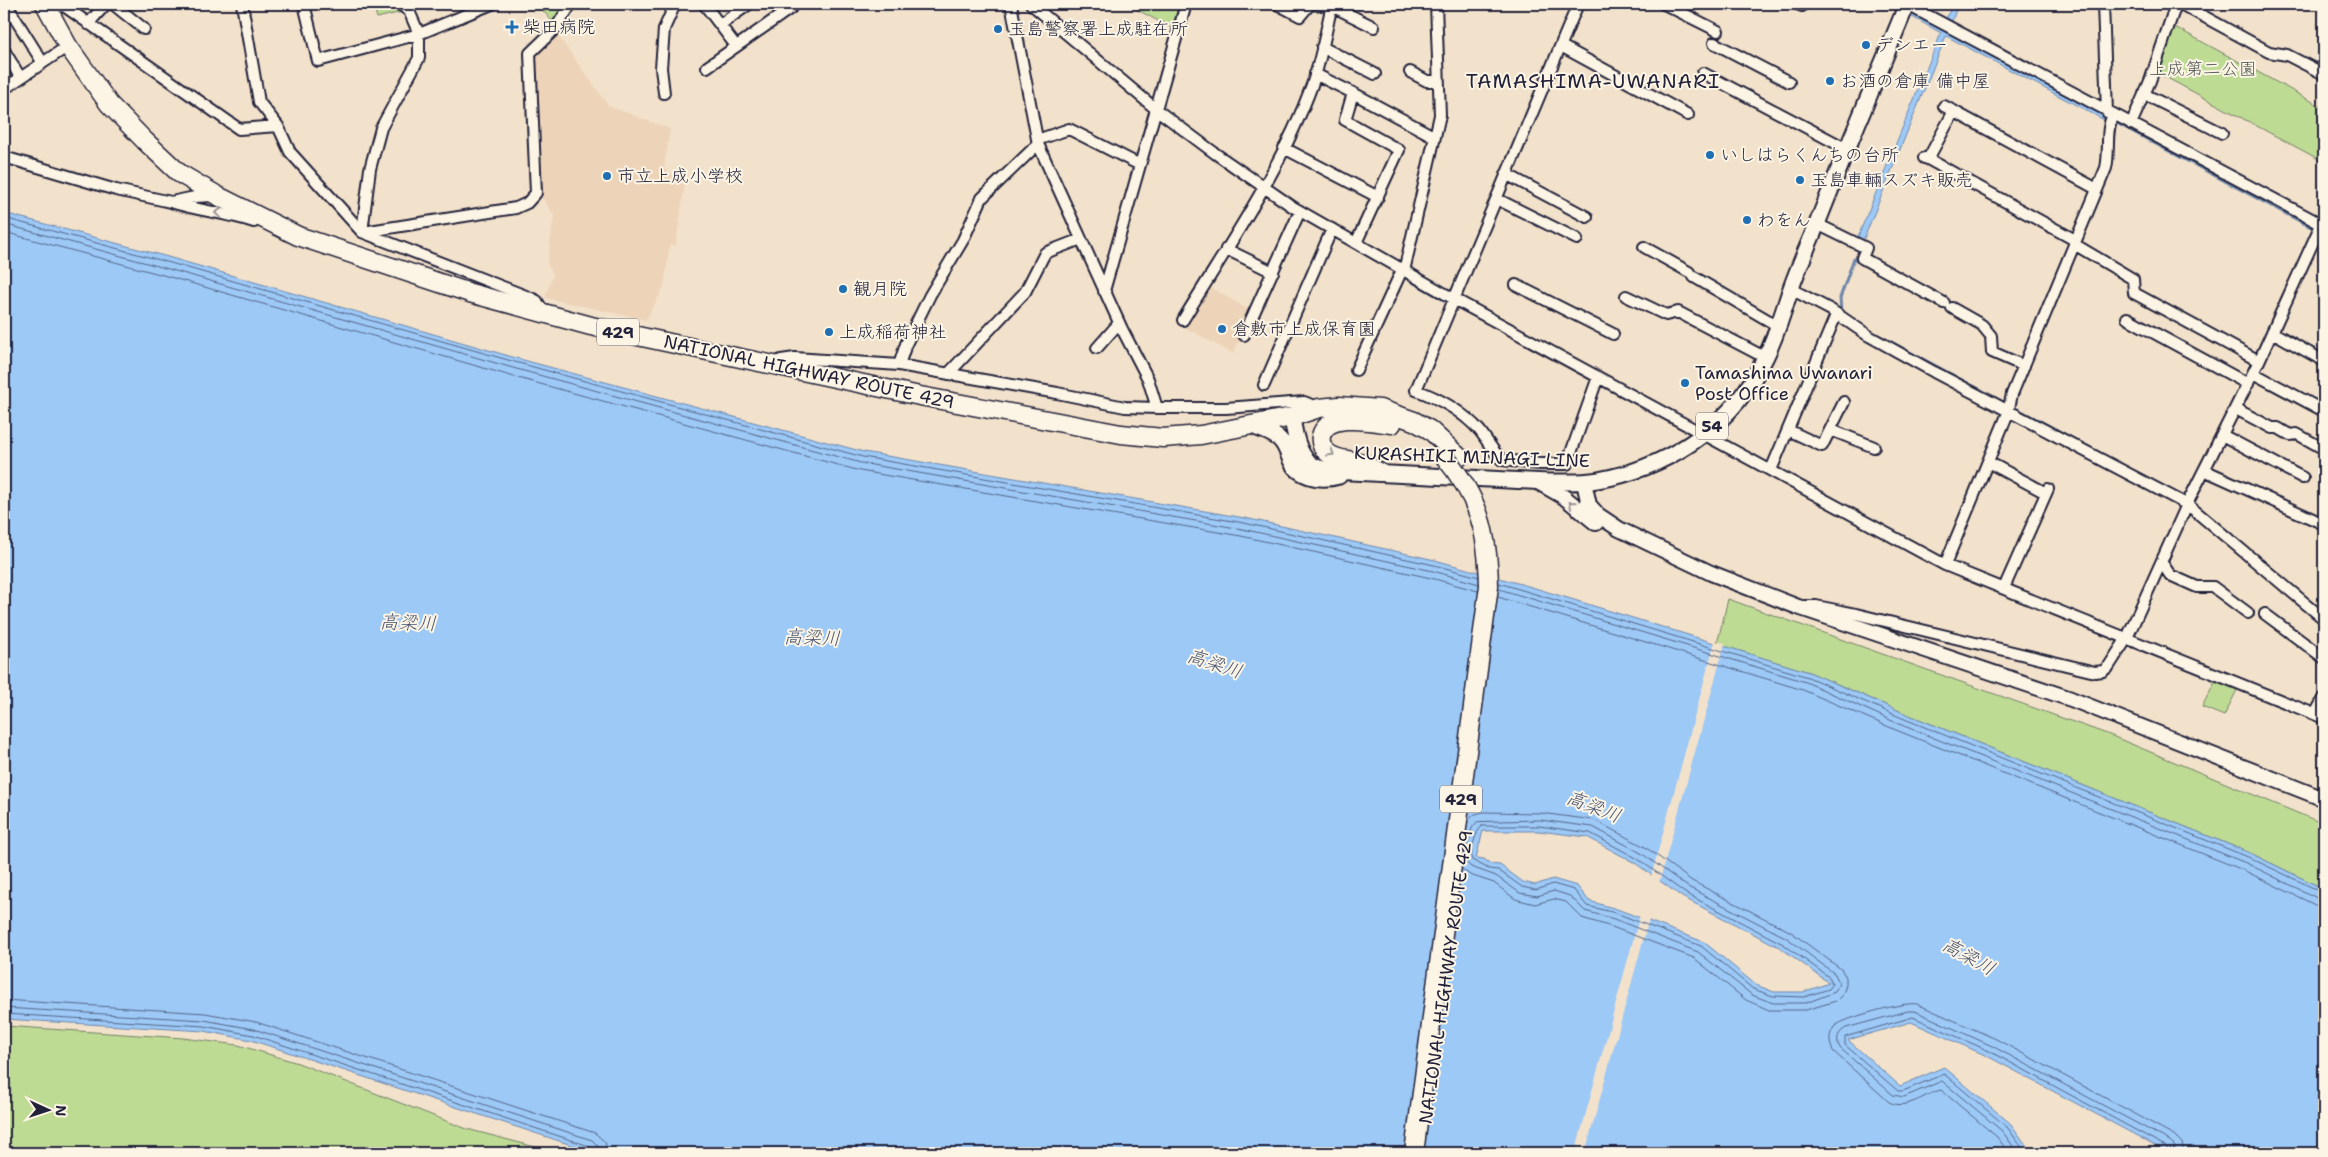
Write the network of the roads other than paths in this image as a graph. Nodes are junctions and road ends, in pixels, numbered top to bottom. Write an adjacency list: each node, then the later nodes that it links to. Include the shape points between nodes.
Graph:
1 (6, 4): 38 (street)
2 (106, 4): 26 (street)
3 (113, 4): 29 (street)
4 (242, 4): 58 (street, via 256,93)
5 (304, 4): 31 (street, via 318,61)
6 (399, 4): 31 (street, via 409,11)
7 (492, 4): 31 (street)
8 (571, 4): 78 (street, via 556,28 530,53 536,193 527,203 516,208)
9 (675, 4): 50 (street, via 664,29 661,68)
10 (704, 4): 27 (street)
11 (749, 4): 27 (street)
12 (788, 4): 34 (street, via 792,8)
13 (1011, 4): 61 (street)
14 (1031, 4): 53 (street)
15 (1186, 4): 53 (street)
16 (1277, 4): 24 (street, via 1300,16 1310,4)
17 (1436, 4): 46 (street)
18 (1578, 4): 35 (street)
19 (1664, 4): 30 (street)
20 (1906, 4): 56 (street); 63 (main road, KURASHIKI MINAGI LINE / 54)
21 (2103, 4): 56 (street)
22 (2176, 4): 51 (street)
23 (2180, 4): 44 (street, via 2269,52 2287,55)
24 (1332, 5): 28 (street); 36 (street)
25 (46, 6): 26 (street, via 64,6); 33 (highway, NATIONAL HIGHWAY ROUTE 429 / 429)
26 (88, 24): 58 (street, via 239,129)
27 (720, 25): 34 (street)
28 (1374, 27)
29 (144, 29)
30 (1718, 30)
31 (419, 34): 78 (street, via 419,58 381,128 370,169)
32 (1714, 43): 47 (street)
33 (68, 46): 38 (street); 69 (highway, NATIONAL HIGHWAY ROUTE 429 / 429, via 109,104 145,142 179,173)
34 (736, 46): 39 (street)
35 (1560, 46): 55 (street); 66 (street)
36 (1322, 47): 42 (street); 43 (street)
37 (4, 50): 45 (street)
38 (43, 63): 45 (street)
39 (707, 67)
40 (1410, 72): 46 (street, via 1427,81)
41 (1703, 73): 63 (street)
42 (1315, 74): 49 (street); 62 (street)
43 (1375, 74)
44 (2324, 74)
45 (20, 77): 48 (street)
46 (1435, 81): 60 (street, via 1440,115)
47 (1789, 82)
48 (4, 89)
49 (1353, 93): 60 (street); 70 (street, via 1345,120 1399,150)
50 (664, 94)
51 (2144, 94): 57 (street); 59 (street)
52 (1944, 106): 54 (street)
53 (1157, 110): 65 (street); 67 (street)
54 (1954, 111): 68 (street); 82 (street, via 1925,159)
55 (1688, 115)
56 (2110, 117): 57 (street); 68 (street, via 2108,158)
57 (2130, 124): 77 (street)
58 (278, 126): 78 (street, via 290,152)
59 (2222, 133)
60 (1432, 135): 86 (street)
61 (1038, 142): 65 (street, via 1069,129); 80 (street); 107 (street, via 982,198 963,240 930,295)
62 (1284, 148): 67 (street); 70 (street)
63 (1846, 149): 75 (main road, KURASHIKI MINAGI LINE / 54)
64 (4, 157): 72 (street, via 116,190)
65 (1140, 165): 90 (street)
66 (1506, 174): 71 (street); 74 (street)
67 (1265, 188): 73 (street); 85 (street)
68 (2097, 189): 82 (street)
69 (218, 196): 72 (street); 79 (highway, NATIONAL HIGHWAY ROUTE 429 / 429)
70 (1378, 197): 83 (street)
71 (1497, 199): 81 (street); 92 (street)
72 (171, 202): 79 (street, one-way to 72, via 232,215 201,211)
73 (1300, 211): 76 (street); 87 (street)
74 (1587, 217)
75 (1817, 224): 89 (main road, KURASHIKI MINAGI LINE / 54); 108 (street, via 1866,248 1862,258 1982,325 1991,336 1992,352)
76 (1332, 229): 83 (street); 114 (street)
77 (2321, 230): 99 (street)
78 (362, 232): 93 (street, via 538,301)
79 (298, 236): 93 (highway, NATIONAL HIGHWAY ROUTE 429 / 429, via 470,293)
80 (1081, 238): 90 (street); 111 (street, via 1045,254 1025,292)
81 (1577, 239)
82 (2074, 242): 104 (street, via 2133,279 2134,293); 108 (street)
83 (1356, 244): 86 (street)
84 (1644, 247): 98 (street)
85 (1226, 249): 87 (street); 96 (street)
86 (1403, 270): 92 (street); 109 (street)
87 (1273, 272): 101 (street)
88 (1516, 285): 100 (street)
89 (1791, 288): 94 (street); 98 (main road, KURASHIKI MINAGI LINE / 54)
90 (1104, 290): 97 (street)
91 (1626, 296): 103 (street, via 1666,315 1678,312)
92 (1454, 299): 112 (street); 112 (street, via 1416,390 1455,408 1479,430 1502,460 1567,464)
93 (545, 314): 106 (highway, NATIONAL HIGHWAY ROUTE 429 / 429)
94 (1836, 315): 116 (street, via 1926,367); 124 (street)
95 (2127, 318): 113 (street)
96 (1183, 320)
97 (1119, 323): 102 (street); 117 (street, via 1148,378)
98 (1778, 326): 103 (main road, KURASHIKI MINAGI LINE / 54)
99 (2272, 332): 104 (street); 105 (street)
100 (1612, 334)
101 (1244, 335)
102 (1097, 348)
103 (1766, 358): 126 (main road, KURASHIKI MINAGI LINE / 54, via 1732,408)
104 (2259, 361): 110 (street)
105 (2324, 361)
106 (772, 365): 107 (street, via 795,358); 123 (highway, NATIONAL HIGHWAY ROUTE 429 / 429, via 1121,434 1163,438)
107 (899, 365): 111 (street)
108 (2024, 366): 116 (street)
109 (1356, 370)
110 (2254, 373): 113 (street); 120 (street)
111 (948, 374): 117 (street, via 1124,407)
112 (1598, 377): 126 (street)
113 (2248, 384): 119 (street)
114 (1264, 385)
115 (1844, 402): 125 (street)
116 (2010, 406): 131 (street); 139 (street)
117 (1157, 408): 118 (street, via 1226,408 1304,402)
118 (1319, 408): 121 (highway, NATIONAL HIGHWAY ROUTE 429 / 429); 130 (highway, NATIONAL HIGHWAY ROUTE 429 / 429, via 1360,406 1396,414 1430,430)
119 (2236, 409): 127 (street); 129 (street)
120 (2324, 411)
121 (1292, 417): 122 (highway, NATIONAL HIGHWAY ROUTE 429 / 429, via 1345,415); 123 (highway, NATIONAL HIGHWAY ROUTE 429 / 429); 134 (main road, KURASHIKI MINAGI LINE / 54, via 1294,436 1302,453 1314,466)
122 (1392, 424): 130 (highway, NATIONAL HIGHWAY ROUTE 429 / 429); 135 (highway, one-way to 135, via 1344,420 1325,427 1322,433 1322,446 1327,453)
123 (1252, 426): 134 (main road, via 1276,436 1295,467 1306,474 1332,478)
124 (1788, 430): 125 (street, via 1822,446); 132 (street)
125 (1831, 430): 128 (street)
126 (1703, 434): 132 (street); 138 (main road, KURASHIKI MINAGI LINE / 54, via 1663,459 1633,471)
127 (2222, 434): 133 (street); 136 (street)
128 (1874, 447)
129 (2324, 449)
130 (1451, 456): 154 (highway, NATIONAL HIGHWAY ROUTE 429 / 429, bridge, via 1483,524 1488,586); 155 (highway, NATIONAL HIGHWAY ROUTE 429 / 429, via 1481,487 1497,545 1498,586)
131 (1988, 462): 143 (street); 144 (street, via 2047,491)
132 (1771, 470): 143 (street)
133 (2204, 470): 139 (street); 140 (street)
134 (1357, 471): 135 (main road, KURASHIKI MINAGI LINE / 54)
135 (1378, 472): 137 (main road, KURASHIKI MINAGI LINE / 54)
136 (2303, 478)
137 (1536, 482): 138 (main road, KURASHIKI MINAGI LINE / 54); 141 (street, one-way to 137, via 1615,533 1564,497)
138 (1584, 482): 141 (street, via 1589,505 1598,515)
139 (2189, 502): 142 (street); 148 (street)
140 (2324, 524)
141 (1646, 542): 145 (street, via 1728,580)
142 (2162, 562): 146 (street, via 2170,575 2197,587 2213,587); 149 (street)
143 (1945, 565): 144 (street)
144 (2004, 588): 149 (street)
145 (1798, 607): 149 (street, via 1816,606 1856,614 2095,672 2109,666); 153 (street, via 2071,699)
146 (2248, 613)
147 (2265, 614): 150 (street)
148 (2324, 619)
149 (2127, 638): 152 (street)
150 (2324, 658)
151 (2324, 698): 152 (street)
152 (2320, 716)
153 (2324, 799)
154 (1414, 1153)
155 (1423, 1153)

